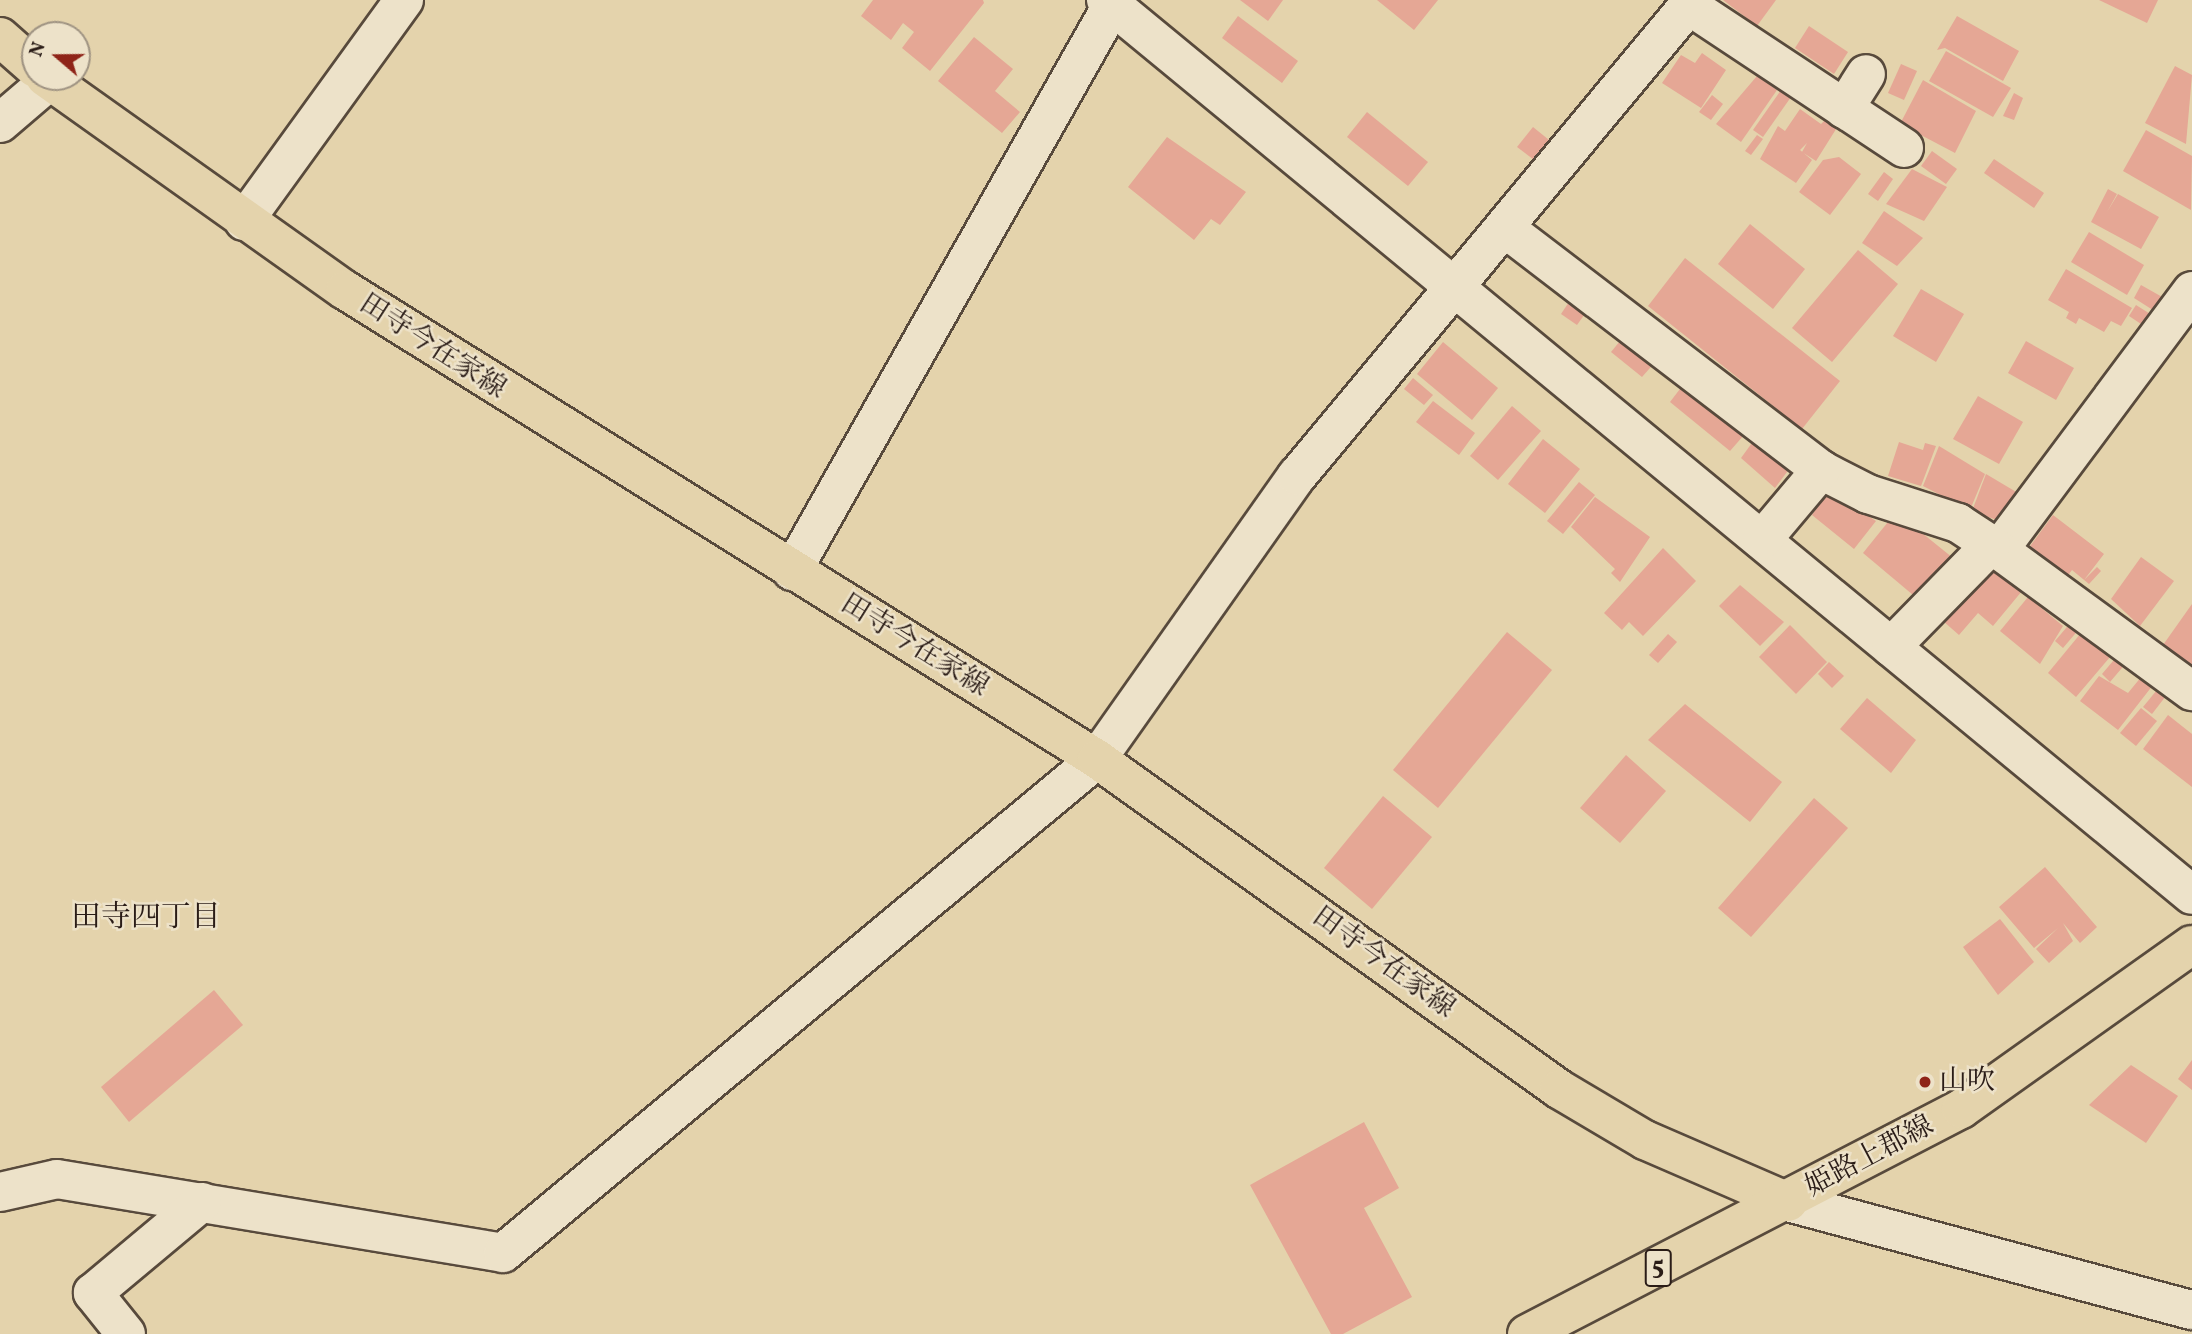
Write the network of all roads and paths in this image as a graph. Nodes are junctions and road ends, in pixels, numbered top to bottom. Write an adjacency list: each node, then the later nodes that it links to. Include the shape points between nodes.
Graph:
1 (404, 0): 12 (street)
2 (1111, 2): 14 (street); 19 (street)
3 (1690, 2): 9 (street); 13 (street)
4 (0, 37): 5 (main road, 田寺今在家線)
5 (21, 56)
6 (1866, 74): 9 (street)
7 (29, 91): 10 (street)
8 (65, 91): 12 (main road, 田寺今在家線)
9 (1844, 109): 11 (street)
10 (0, 123)
11 (1904, 148)
12 (244, 221): 19 (main road, 田寺今在家線, via 531,410)
13 (1506, 229): 14 (street); 16 (street)
14 (1458, 285): 17 (street); 22 (street, via 1297,476)
15 (2192, 291): 18 (street)
16 (1821, 470): 17 (street); 18 (street, via 1868,494 1958,523)
17 (1762, 540): 20 (street)
18 (1995, 547): 20 (street); 21 (street)
19 (792, 571): 22 (main road, 田寺今在家線)
20 (1891, 647): 23 (street)
21 (2192, 691)
22 (1097, 759): 26 (street, via 503,1253); 27 (main road, 田寺今在家線, via 1559,1089 1645,1140)
23 (2192, 895)
24 (2192, 945): 27 (main road, 姫路上郡線 / 5, via 1961,1109)
25 (0, 1192): 26 (street, via 57,1179)
26 (202, 1202): 29 (street, via 93,1293)
27 (1788, 1202): 28 (street); 30 (main road, 姫路上郡線 / 5)
28 (2192, 1310)
29 (126, 1334)
30 (1527, 1334)

